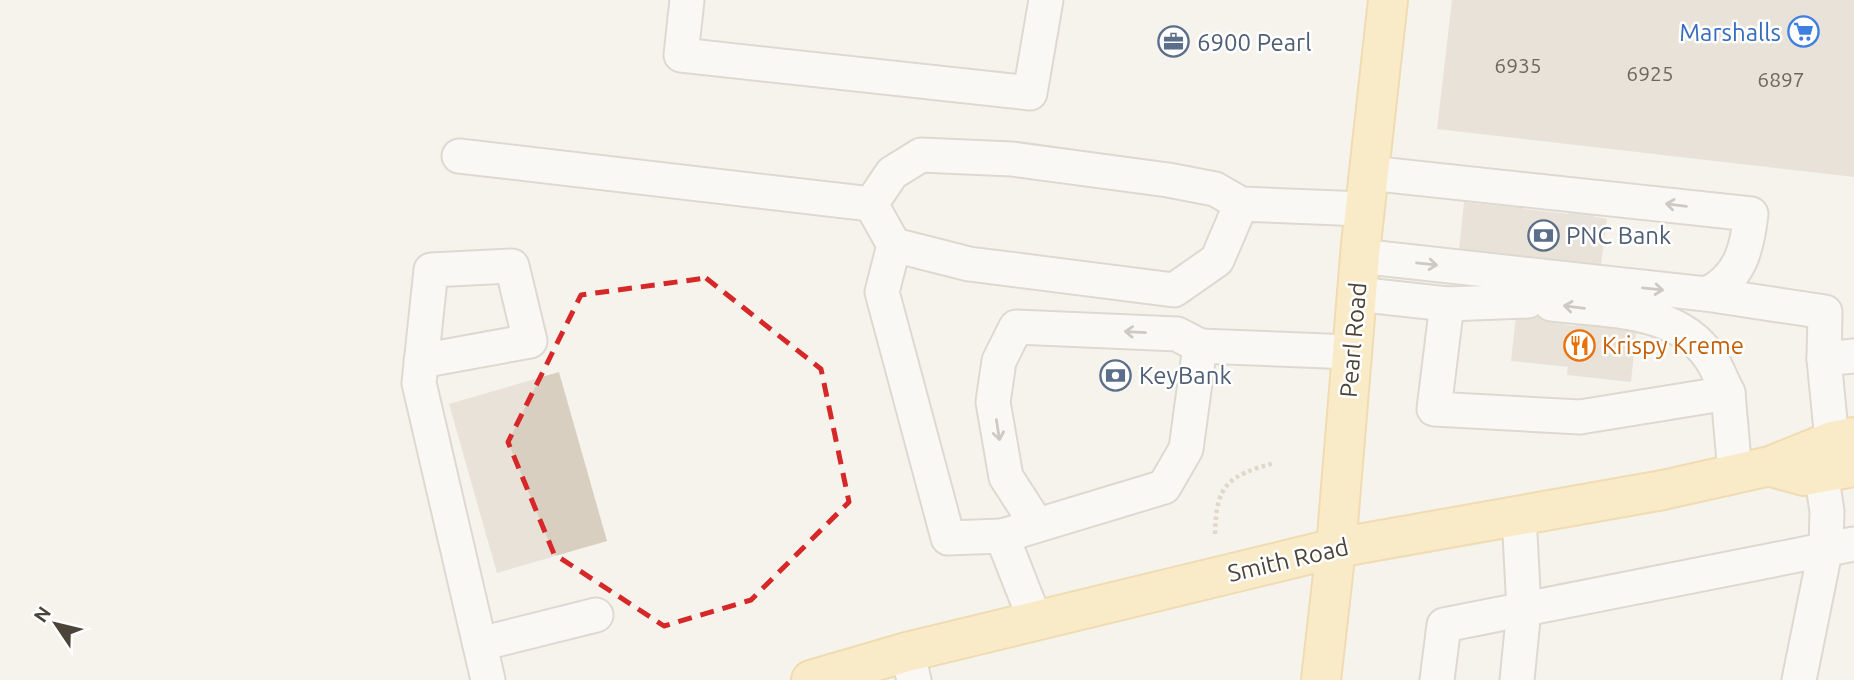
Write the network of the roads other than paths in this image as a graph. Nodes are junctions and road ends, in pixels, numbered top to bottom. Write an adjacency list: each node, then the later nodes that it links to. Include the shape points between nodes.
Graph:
1 (687, 0): 2 (lane, via 681,55 1031,93)
2 (1046, 0)
3 (1388, 0): 6 (main road, Pearl Road)
4 (459, 156): 8 (lane)
5 (1444, 181): 6 (lane); 7 (lane); 7 (lane, via 1460,196 1581,213 1605,211)
6 (1367, 191): 9 (lane); 12 (main road, Pearl Road)
7 (1623, 198): 11 (lane, one-way to 7, via 1751,214)
8 (872, 204): 9 (lane, via 892,173 921,155 1012,159 1168,180 1215,189); 10 (lane)
9 (1241, 204): 10 (lane, via 1217,260 1174,290 969,264)
10 (894, 245): 26 (lane, via 882,292 948,538)
11 (1747, 247): 14 (lane, via 1734,276); 16 (lane, via 1756,272)
12 (1359, 256): 13 (main road, Pearl Road); 14 (lane, one-way to 14)
13 (1356, 294): 15 (lane); 18 (main road, Pearl Road)
14 (1706, 294): 16 (lane)
15 (1447, 304): 21 (lane, one-way to 15, via 1710,358 1675,327 1656,318 1540,303); 21 (lane, via 1434,409 1580,417)
16 (1796, 307): 19 (lane, via 1825,312)
17 (1200, 346): 18 (lane); 25 (lane, via 1186,449 1164,487); 25 (lane, one-way to 25, via 1177,334 1016,327 999,361 993,402 1006,477)
18 (1352, 352): 28 (main road, Pearl Road)
19 (1839, 358): 22 (lane)
20 (421, 361): 32 (lane, via 419,383)
21 (1728, 393): 23 (lane)
22 (1840, 455): 23 (main road, via 1804,477); 27 (lane, via 1827,511)
23 (1753, 470): 24 (main road, Smith Road)
24 (1519, 516): 28 (main road, Smith Road); 29 (lane)
25 (1037, 525): 26 (lane)
26 (1002, 536): 31 (lane)
27 (1840, 546): 29 (lane); 39 (lane)
28 (1336, 548): 31 (main road, Smith Road); 36 (main road, Pearl Road)
29 (1524, 609): 37 (lane, via 1444,625); 38 (lane)
30 (596, 615): 32 (lane)
31 (1035, 620): 33 (main road, Smith Road)
32 (480, 644): 34 (lane)
33 (911, 666): 35 (main road, Smith Road)
34 (488, 680)
35 (811, 680)
36 (1321, 680)
37 (1437, 680)
38 (1517, 680)
39 (1799, 680)

